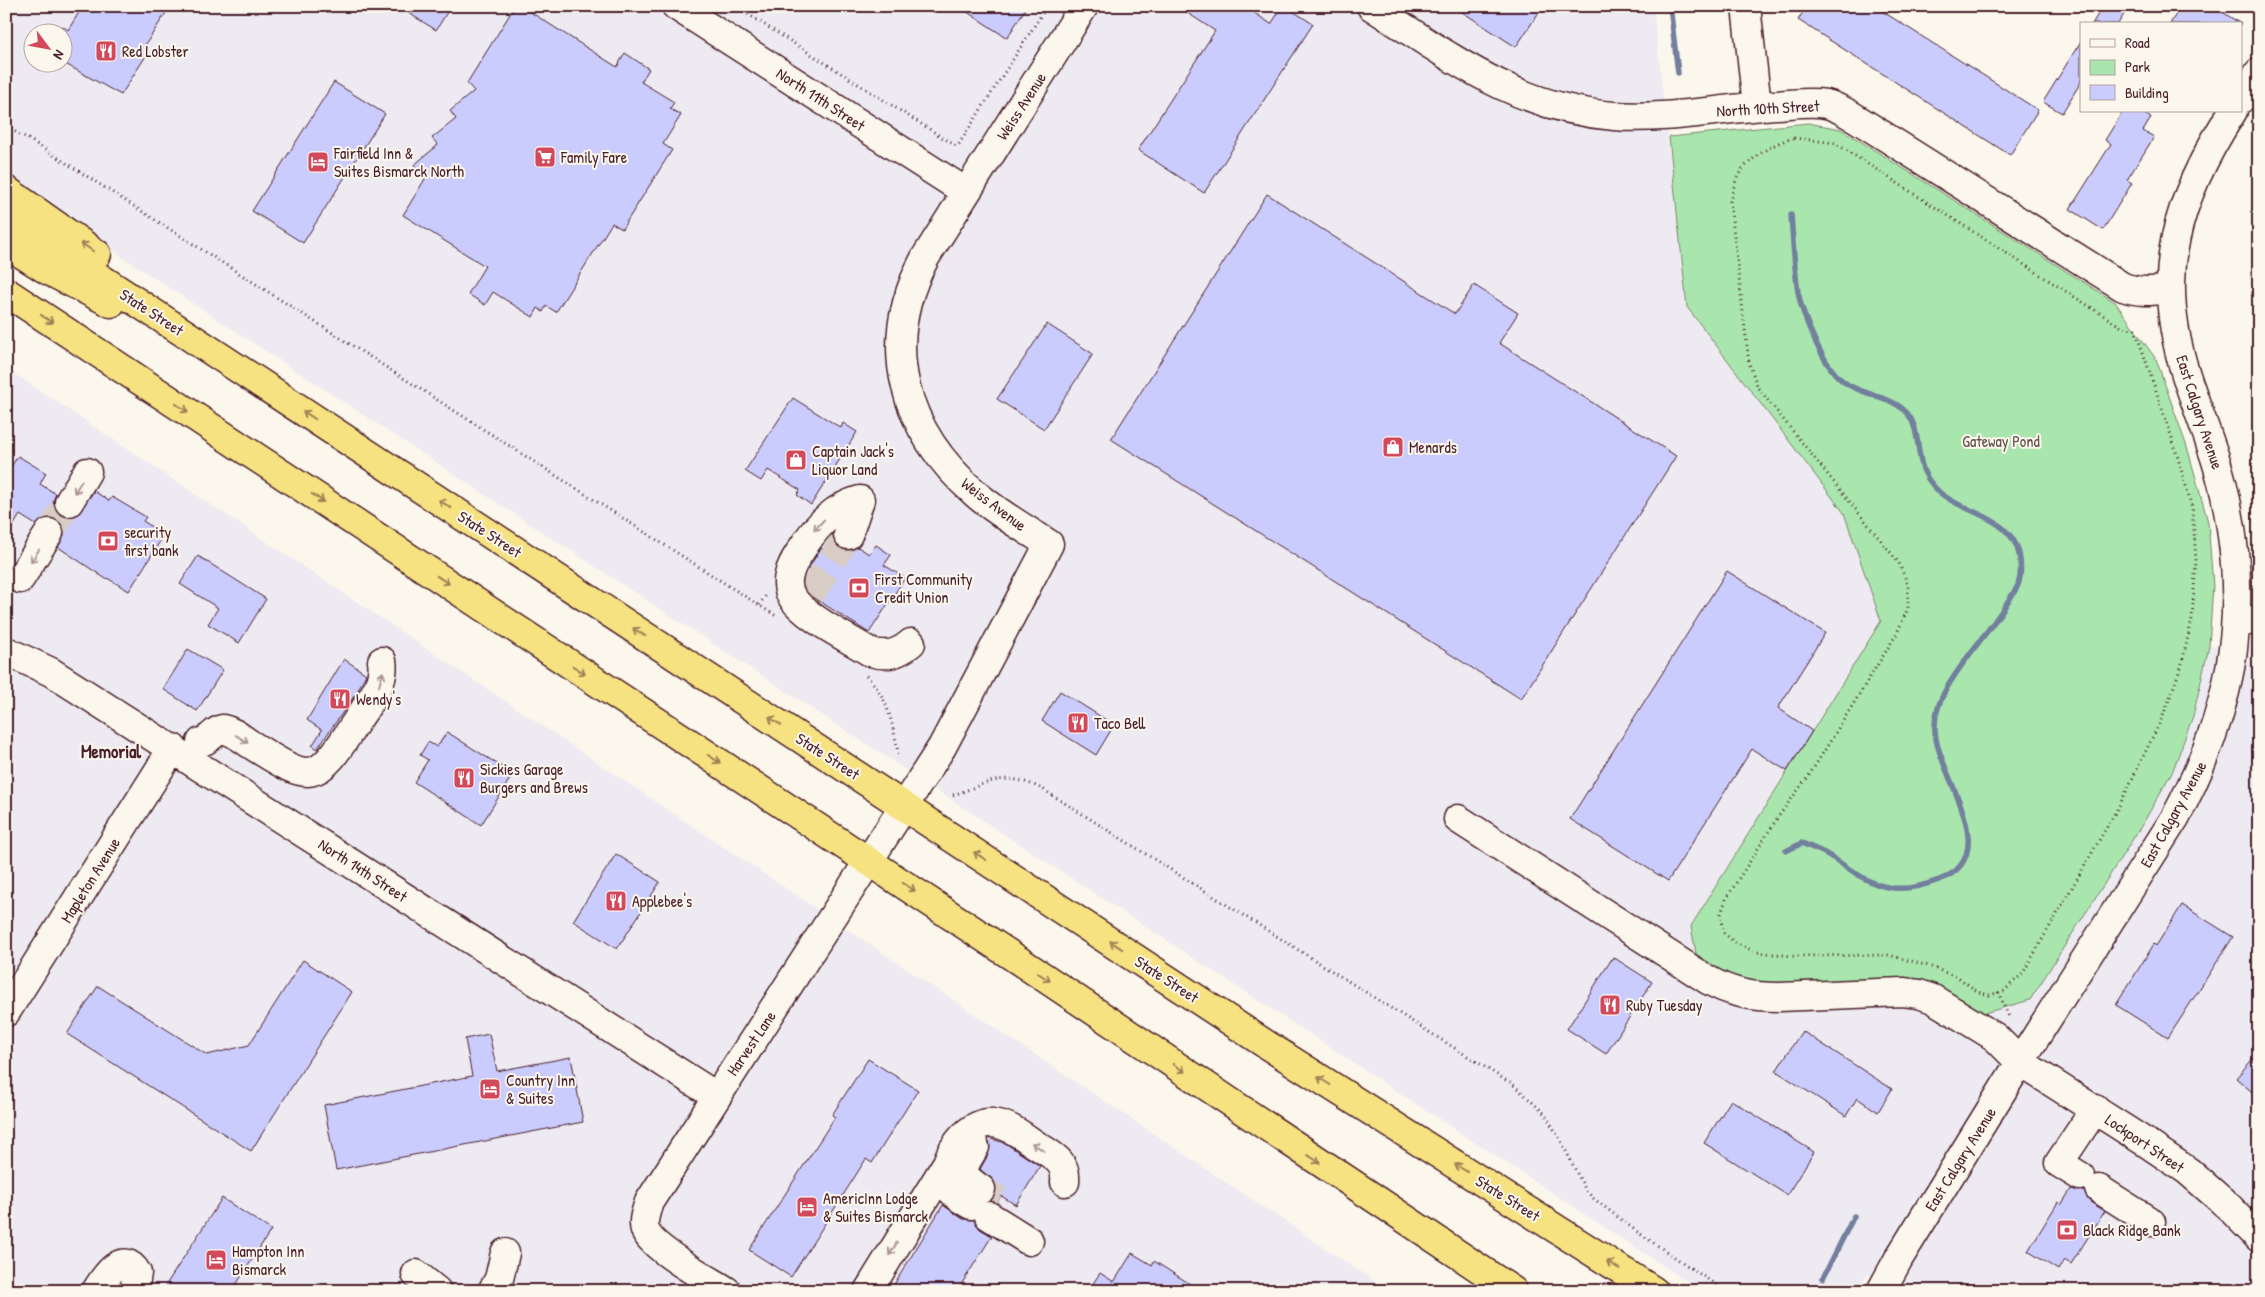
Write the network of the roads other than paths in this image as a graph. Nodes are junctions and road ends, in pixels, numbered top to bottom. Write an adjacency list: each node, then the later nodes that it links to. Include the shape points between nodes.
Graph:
1 (676, 6): 10 (street, North 11th Street)
2 (1084, 6): 10 (street, Weiss Avenue)
3 (1371, 6): 7 (street, North 10th Street, via 1482,77 1563,108 1640,117)
4 (1746, 6): 7 (street)
5 (2259, 72): 6 (street)
6 (2242, 98)
7 (1757, 106): 13 (street, North 10th Street, via 1813,102 1842,110 2123,287 2150,292)
8 (2232, 112): 13 (street, East Calgary Avenue, via 2212,144 2188,194 2172,254)
9 (6, 190): 16 (highway, one-way to 9, via 125,274)
10 (966, 192): 28 (street, Weiss Avenue, via 925,258 909,292 900,344 905,386 925,435 960,479 999,512 1049,544 958,720)
11 (6, 216): 15 (highway, State Street)
12 (6, 244): 15 (highway, via 107,302)
13 (2170, 288): 22 (street, East Calgary Avenue, via 2178,344 2221,478)
14 (6, 292): 30 (highway, one-way to 30)
15 (165, 320): 16 (highway, State Street)
16 (190, 336): 28 (highway, State Street, one-way to 16)
17 (87, 472): 18 (street, one-way to 18)
18 (69, 502)
19 (844, 532): 23 (street, one-way to 23, via 867,494 823,520 814,531 790,570 790,596 800,607 810,600 870,652 896,654)
20 (49, 533): 21 (street, one-way to 21)
21 (20, 579)
22 (2248, 619): 32 (street, East Calgary Avenue, via 2196,779 2175,818)
23 (911, 643)
24 (6, 651): 27 (street, North 14th Street, via 52,672)
25 (382, 660): 26 (street, one-way to 25, via 223,728 293,770 307,772 321,768 333,757 378,688 383,674)
26 (201, 742)
27 (173, 748): 31 (street, Mapleton Avenue); 33 (street, North 14th Street)
28 (903, 806): 30 (street, Weiss Avenue); 49 (highway, State Street, one-way to 28)
29 (1458, 819): 32 (street, Lockport Street, via 1719,986 1743,995 1762,997 1919,994 1944,1005 1995,1037)
30 (868, 861): 33 (street, Harvest Lane); 48 (highway, one-way to 48)
31 (6, 1012)
32 (2020, 1062): 34 (street, Lockport Street); 50 (street, East Calgary Avenue)
33 (716, 1096): 46 (street, Harvest Lane, via 648,1202 644,1221 645,1229 661,1249)
34 (2094, 1109): 39 (street, via 2060,1163); 40 (street, Lockport Street, via 2188,1171)
35 (987, 1123): 36 (street, via 968,1131); 37 (street, one-way to 35, via 1066,1170 1058,1159 1006,1126); 38 (street, via 964,1166 965,1178)
36 (948, 1163): 38 (street, via 948,1185 959,1198); 47 (street, one-way to 47)
37 (1065, 1182)
38 (985, 1203): 41 (street)
39 (2151, 1222)
40 (2255, 1225)
41 (1033, 1233)
42 (505, 1254): 45 (street, via 499,1280)
43 (135, 1286): 44 (street, via 138,1273 126,1263 110,1271)
44 (96, 1291)
45 (492, 1291)
46 (726, 1291)
47 (868, 1291)
48 (1513, 1291)
49 (1654, 1291)
50 (1882, 1291)

